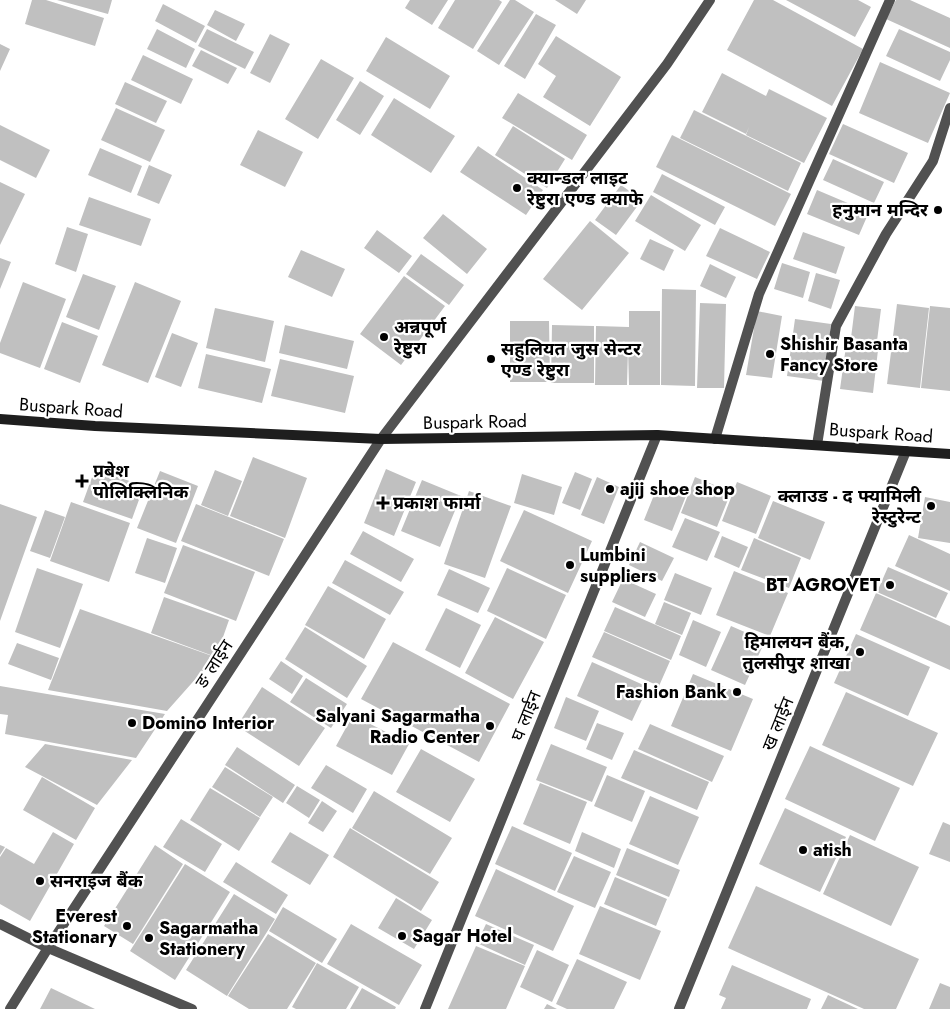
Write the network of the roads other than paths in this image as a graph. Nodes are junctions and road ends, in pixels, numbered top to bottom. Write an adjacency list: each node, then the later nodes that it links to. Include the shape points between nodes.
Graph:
1 (710, 0): 6 (street, ङ लाईन, via 667,64)
2 (890, 0): 7 (street, via 759,294)
3 (950, 108): 8 (street, via 932,161 886,234 836,326)
4 (0, 419): 6 (main road, Buspark Road)
5 (657, 435): 6 (main road, Buspark Road); 7 (main road, Buspark Road); 15 (street, घ लाईन)
6 (381, 439): 12 (street, ङ लाईन)
7 (715, 439): 8 (main road, Buspark Road)
8 (817, 446): 9 (main road, Buspark Road)
9 (906, 451): 10 (main road, Buspark Road); 16 (street, ख लाईन)
10 (950, 454)
11 (0, 924): 12 (street)
12 (48, 948): 13 (street, ङ लाईन); 14 (street)
13 (10, 1009)
14 (192, 1009)
15 (425, 1009)
16 (679, 1009)

